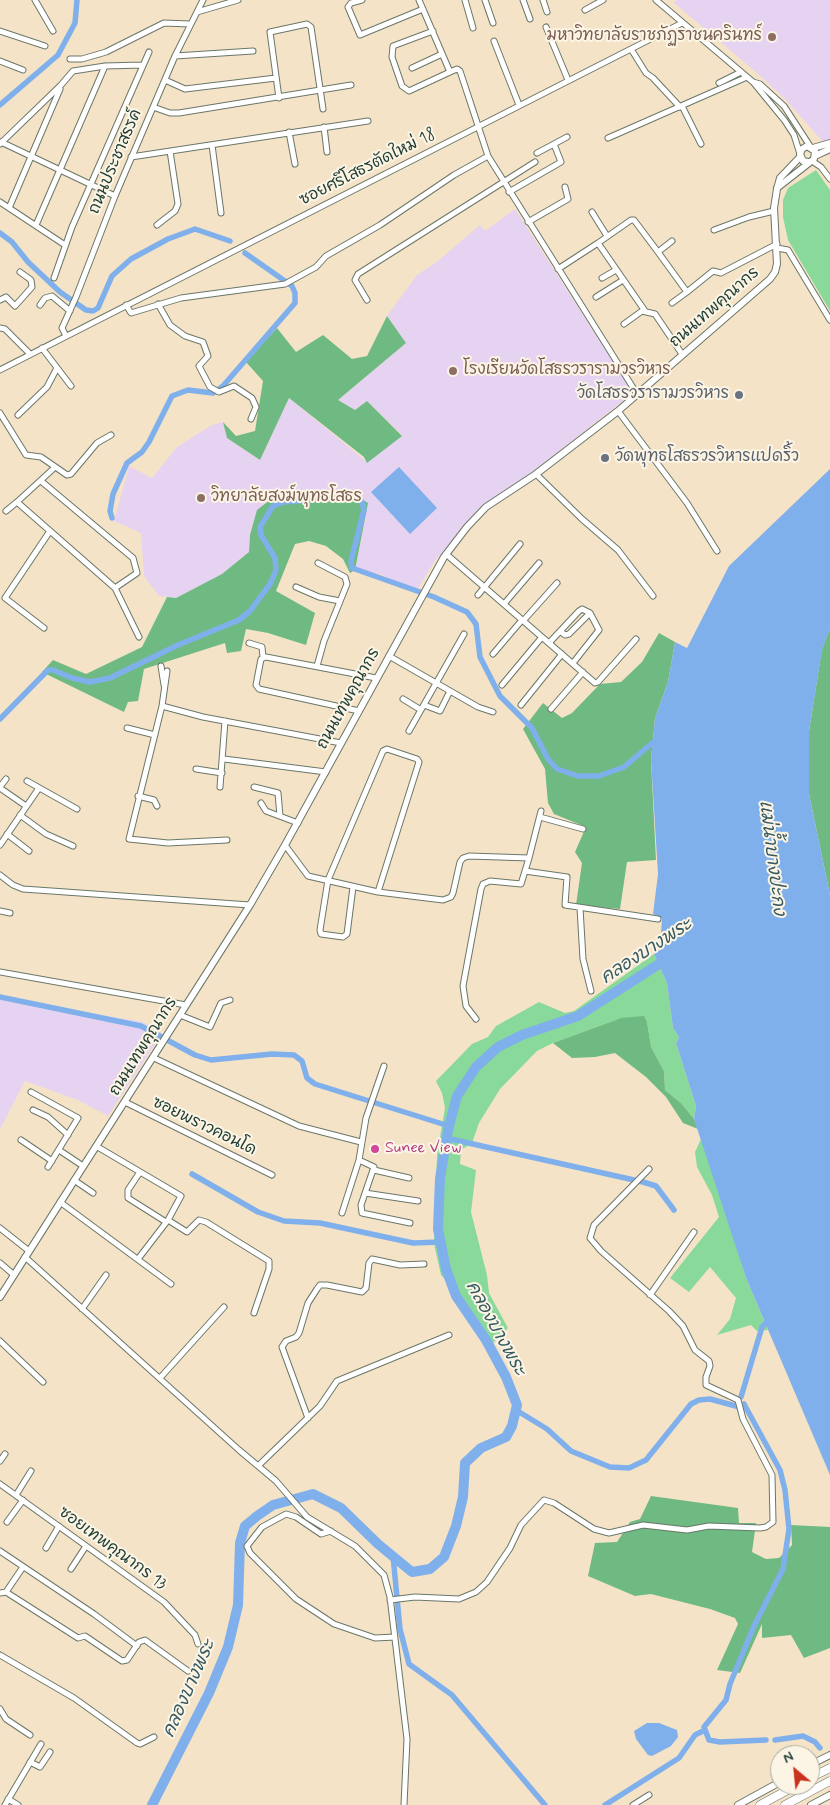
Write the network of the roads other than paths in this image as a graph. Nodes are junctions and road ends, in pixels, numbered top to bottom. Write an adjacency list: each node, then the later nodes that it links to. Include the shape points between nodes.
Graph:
1 (34, 0): 12 (street); 24 (street)
2 (202, 0): 15 (street, ถนนประชาสรรค์)
3 (238, 0): 15 (street)
4 (362, 0): 13 (street, via 348,7 360,35)
5 (419, 0): 13 (street)
6 (465, 0): 22 (street)
7 (485, 0): 19 (street)
8 (523, 0): 17 (street)
9 (543, 0): 16 (street)
10 (603, 0): 14 (street)
11 (656, 0): 18 (street)
12 (28, 3)
13 (423, 9): 25 (street)
14 (585, 10)
15 (197, 12): 20 (street, ถนนประชาสรรค์)
16 (547, 12)
17 (530, 20)
18 (682, 22): 28 (street, ซอยศรีโสธรตัดใหม่ 18); 40 (street)
19 (493, 23)
20 (190, 24): 32 (street, ถนนประชาสรรค์); 33 (street, via 164,23 106,52)
21 (546, 27): 44 (street)
22 (473, 28)
23 (0, 31): 27 (street)
24 (53, 31)
25 (433, 31): 31 (street); 39 (street, via 393,46 392,57 402,86 409,91)
26 (494, 41): 51 (street)
27 (45, 46)
28 (631, 49): 44 (street, ซอยศรีโสธรตัดใหม่ 18); 52 (street, via 646,73)
29 (253, 51): 32 (street)
30 (149, 52): 35 (street)
31 (442, 54): 37 (street); 39 (street)
32 (175, 56): 43 (street, ถนนประชาสรรค์)
33 (70, 59)
34 (0, 61): 38 (street)
35 (142, 65): 36 (street); 81 (street)
36 (105, 66): 47 (street, via 73,70); 78 (street)
37 (412, 68)
38 (23, 70)
39 (450, 72): 56 (street, via 457,68 460,71)
40 (741, 72): 41 (street); 46 (street)
41 (747, 77): 45 (street); 52 (street)
42 (276, 78): 43 (street, via 185,89); 49 (street, via 270,32 307,24 311,27); 50 (street)
43 (165, 80): 53 (street, ถนนประชาสรรค์)
44 (568, 80): 51 (street, ซอยศรีโสธรตัดใหม่ 18)
45 (753, 82): 66 (street, via 760,84 784,106); 73 (street, via 786,121)
46 (719, 83)
47 (61, 85): 62 (street); 71 (street)
48 (351, 85): 49 (street)
49 (321, 90): 50 (street); 54 (street)
50 (279, 98): 53 (street, via 179,113)
51 (520, 105): 56 (street, ซอยศรีโสธรตัดใหม่ 18)
52 (681, 106): 60 (street); 64 (street)
53 (153, 107): 74 (street, ถนนประชาสรรค์)
54 (324, 109)
55 (368, 121): 57 (street)
56 (479, 126): 72 (street); 114 (street, ซอยศรีโสธรตัดใหม่ 18)
57 (324, 127): 58 (street); 69 (street)
58 (289, 132): 65 (street); 77 (street)
59 (566, 138): 63 (street)
60 (608, 138)
61 (830, 143): 66 (main road)
62 (0, 144): 71 (street)
63 (554, 144): 70 (street); 84 (street, via 560,163)
64 (701, 144)
65 (212, 145): 68 (street); 90 (street)
66 (811, 147): 73 (main road, ถนนเทพคุณากร, via 804,147); 75 (main road)
67 (830, 149): 75 (main road)
68 (170, 151): 74 (street); 93 (street, via 178,204 175,211)
69 (327, 152)
70 (537, 153)
71 (31, 156): 78 (street); 87 (street)
72 (488, 156): 80 (street); 112 (street, via 285,284 195,295)
73 (800, 156): 75 (main road); 83 (main road, ถนนเทพคุณากร)
74 (131, 157): 85 (street, ถนนประชาสรรค์)
75 (812, 160): 79 (street); 83 (main road)
76 (535, 162): 80 (street)
77 (295, 164)
78 (61, 170): 81 (street); 92 (street)
79 (830, 179)
80 (502, 181): 84 (street); 110 (street, via 358,274 355,280)
81 (91, 184): 85 (street); 98 (street)
82 (565, 187): 91 (street, via 568,199)
83 (776, 189): 88 (main road, ถนนเทพคุณากร)
84 (509, 192): 91 (street)
85 (115, 196): 115 (street, ถนนประชาสรรค์)
86 (0, 202): 87 (street)
87 (9, 208): 92 (street)
88 (774, 211): 94 (street, via 749,216); 99 (main road, ถนนเทพคุณากร)
89 (592, 212): 95 (street)
90 (221, 213)
91 (528, 222): 101 (street)
92 (36, 225): 98 (street)
93 (157, 225)
94 (714, 230)
95 (607, 236): 97 (street); 100 (street, via 629,220 634,220)
96 (672, 241): 100 (street)
97 (598, 243): 101 (street); 102 (street)
98 (65, 245): 104 (street)
99 (777, 246): 107 (street, via 721,273 713,271); 117 (street, via 788,250); 123 (main road, ถนนเทพคุณากร, via 775,272 770,279)
100 (658, 252): 107 (street)
101 (558, 268): 127 (street)
102 (616, 270): 105 (street); 106 (street)
103 (20, 272): 109 (street, via 32,280 32,287 15,306 6,297)
104 (54, 278)
105 (602, 278)
106 (623, 280): 108 (street); 116 (street)
107 (687, 292): 111 (street)
108 (596, 297)
109 (0, 300)
110 (367, 300)
111 (672, 303)
112 (158, 304): 114 (street, via 131,313); 131 (street, via 170,325 185,336 203,342 208,356 199,366 208,385 221,392 234,386 249,395 256,407)
113 (40, 305): 115 (street, via 45,298 52,296)
114 (126, 305): 120 (street, ซอยศรีโสธรตัดใหม่ 18)
115 (71, 309): 120 (street, ถนนประชาสรรค์, via 62,328)
116 (645, 312): 118 (street); 123 (street, via 655,314)
117 (830, 320)
118 (624, 324)
119 (0, 328): 122 (street)
120 (66, 336): 121 (street, ซอยศรีโสธรตัดใหม่ 18)
121 (42, 348): 122 (street, ซอยศรีโสธรตัดใหม่ 18); 124 (street)
122 (30, 354): 125 (street, ซอยศรีโสธรตัดใหม่ 18)
123 (682, 354): 127 (main road, ถนนเทพคุณากร)
124 (57, 368): 126 (street); 130 (street, via 47,387)
125 (0, 370)
126 (71, 386)
127 (637, 394): 128 (main road, ถนนเทพคุณากร)
128 (618, 411): 134 (main road, ถนนเทพคุณากร); 140 (street, via 691,509)
129 (0, 413): 132 (street, via 26,455 41,457 68,475 97,442)
130 (18, 415)
131 (251, 420)
132 (112, 435)
133 (53, 469): 135 (street)
134 (536, 474): 141 (main road, ถนนเทพคุณากร, via 486,507); 150 (street, via 618,550)
135 (41, 481): 136 (street); 147 (street, via 133,558 136,573)
136 (16, 502): 137 (street); 138 (street)
137 (6, 512)
138 (50, 531): 147 (street); 149 (street)
139 (520, 544): 145 (street)
140 (717, 551)
141 (446, 554): 145 (street); 165 (main road, ถนนเทพคุณากร)
142 (318, 563): 151 (street, via 347,580)
143 (539, 563): 152 (street)
144 (557, 583): 154 (street)
145 (483, 586): 148 (street); 152 (street)
146 (296, 587): 151 (street, via 319,597)
147 (115, 588): 158 (street)
148 (478, 595)
149 (3, 596): 155 (street)
150 (653, 596)
151 (340, 601): 169 (street)
152 (504, 604): 154 (street)
153 (590, 613): 156 (street, via 569,634); 156 (street, via 578,610); 167 (street, via 599,630)
154 (523, 620): 159 (street); 163 (street)
155 (44, 628)
156 (560, 631): 162 (street)
157 (464, 634): 173 (street)
158 (139, 637)
159 (542, 637): 162 (street); 175 (street)
160 (636, 639): 171 (street, via 598,682 594,683)
161 (249, 643): 166 (street, via 262,646)
162 (549, 643): 164 (street)
163 (493, 654)
164 (562, 654): 167 (street); 178 (street)
165 (389, 656): 172 (main road, ถนนเทพคุณากร); 173 (street)
166 (263, 657): 169 (street); 182 (street, via 256,685 259,689)
167 (573, 663): 171 (street)
168 (161, 666): 174 (street)
169 (317, 666): 172 (street)
170 (167, 672): 174 (street)
171 (582, 672): 181 (street)
172 (376, 678): 182 (main road, ถนนเทพคุณากร)
173 (435, 683): 176 (street); 180 (street)
174 (165, 685): 179 (street)
175 (502, 685)
176 (450, 691): 180 (street, via 440,711); 183 (street)
177 (403, 700): 180 (street)
178 (520, 705)
179 (162, 706): 184 (street); 187 (street)
180 (423, 707): 186 (street)
181 (551, 710)
182 (359, 711): 188 (main road, ถนนเทพคุณากร)
183 (493, 712)
184 (225, 721): 188 (street); 189 (street)
185 (128, 728): 187 (street)
186 (409, 732)
187 (155, 735): 199 (street)
188 (341, 743): 191 (main road, ถนนเทพคุณากร)
189 (224, 759): 191 (street); 192 (street)
190 (196, 769): 192 (street)
191 (326, 772): 208 (main road, ถนนเทพคุณากร)
192 (222, 773): 196 (street)
193 (6, 779): 195 (street)
194 (27, 781): 198 (street)
195 (0, 787): 201 (street)
196 (220, 787)
197 (254, 787): 206 (street, via 278,793)
198 (39, 788): 201 (street); 203 (street)
199 (138, 796): 202 (street, via 154,800); 211 (street, via 129,836 131,840 168,843)
200 (261, 802): 206 (street, via 263,809)
201 (26, 806): 205 (street)
202 (156, 806)
203 (77, 809)
204 (541, 811): 207 (street)
205 (20, 815): 210 (street); 213 (street, via 46,834)
206 (280, 816): 208 (street)
207 (540, 817): 209 (street); 216 (street)
208 (298, 824): 214 (main road, ถนนเทพคุณากร)
209 (583, 829)
210 (7, 834): 212 (street); 215 (street)
211 (228, 840)
212 (0, 845)
213 (73, 846)
214 (286, 846): 219 (street, via 306,875); 222 (main road, ถนนเทพคุณากร)
215 (29, 851)
216 (529, 858): 217 (street); 221 (street, via 463,858 453,893 447,899)
217 (526, 870): 223 (street, via 567,878 565,906); 232 (street, via 521,884 490,881 481,889 463,986 466,1006)
218 (0, 875): 222 (street, via 23,889)
219 (328, 880): 220 (street); 220 (street, via 320,930 324,935 343,937 347,934); 221 (street, via 383,751 387,749 419,762)
220 (353, 887): 221 (street)
221 (378, 892)
222 (250, 905): 230 (main road, ถนนเทพคุณากร)
223 (580, 908): 226 (street); 228 (street, via 583,959)
224 (0, 911): 225 (street)
225 (10, 913)
226 (658, 919)
227 (0, 972): 230 (street)
228 (591, 991)
229 (230, 1000): 231 (street, via 221,1003 210,1027)
230 (186, 1005): 231 (main road, ถนนเทพคุณากร)
231 (180, 1015): 233 (main road, ถนนเทพคุณากร)
232 (476, 1019)
233 (154, 1058): 236 (main road, ถนนเทพคุณากร); 240 (street, via 299,1126)
234 (384, 1066): 240 (street)
235 (31, 1092): 238 (street, via 77,1117)
236 (125, 1102): 241 (main road, ถนนเทพคุณากร); 248 (street, ซอยพราวคอนโด)
237 (33, 1110): 238 (street, via 48,1117)
238 (68, 1135): 242 (street)
239 (21, 1140): 242 (street, via 50,1164)
240 (361, 1142): 243 (street)
241 (96, 1146): 244 (main road, ถนนเทพคุณากร); 247 (street)
242 (59, 1150): 244 (street)
243 (359, 1160): 246 (street); 255 (street)
244 (83, 1166): 250 (main road, ถนนเทพคุณากร)
245 (649, 1169): 269 (street, via 594,1225 590,1238)
246 (374, 1170): 249 (street); 252 (street)
247 (140, 1172): 256 (street, via 128,1190 128,1198); 256 (street, via 181,1196)
248 (272, 1175)
249 (408, 1178)
250 (74, 1180): 251 (street); 253 (main road, ถนนเทพคุณากร)
251 (93, 1193)
252 (365, 1193): 254 (street); 257 (street, via 362,1213)
253 (60, 1202): 260 (main road, ถนนเทพคุณากร); 262 (street)
254 (418, 1202)
255 (342, 1213)
256 (167, 1221): 262 (street); 272 (street, via 187,1232 202,1220 269,1262)
257 (410, 1223)
258 (0, 1228): 260 (street)
259 (694, 1232): 269 (street)
260 (29, 1251): 261 (main road, ถนนเทพคุณากร)
261 (25, 1257): 265 (main road, ถนนเทพคุณากร); 271 (street)
262 (138, 1259): 267 (street)
263 (0, 1263): 265 (street)
264 (424, 1264): 277 (street, via 400,1265 372,1259 366,1288 362,1292 320,1285 308,1303 299,1333 282,1347)
265 (14, 1275): 268 (main road, ถนนเทพคุณากร)
266 (106, 1275): 271 (street)
267 (171, 1284)
268 (1, 1292)
269 (650, 1295): 294 (street, via 683,1326 695,1350 709,1361 706,1385 735,1398 740,1407 774,1483 774,1519 766,1527 709,1526 687,1530 644,1525 609,1533 594,1529 554,1502 544,1500 521,1525 510,1548 487,1582 476,1592 459,1599 415,1597)
270 (224, 1307): 275 (street)
271 (82, 1309): 275 (street)
272 (254, 1313)
273 (449, 1335): 277 (street, via 342,1378)
274 (0, 1341): 276 (street)
275 (160, 1378): 280 (street)
276 (43, 1382)
277 (308, 1418): 280 (street)
278 (4, 1454): 279 (street)
279 (0, 1461)
280 (258, 1466): 287 (street, via 280,1484 308,1517)
281 (31, 1472): 283 (street)
282 (0, 1484): 283 (street, ซอยเทพคุณากร 13)
283 (16, 1495): 284 (street, ซอยเทพคุณากร 13)
284 (23, 1500): 285 (street); 286 (street, ซอยเทพคุณากร 13)
285 (7, 1522)
286 (59, 1526): 288 (street, ซอยเทพคุณากร 13); 289 (street)
287 (331, 1531): 294 (street, via 356,1546 384,1575); 295 (street, via 321,1534 286,1514 262,1527 247,1546 250,1553 296,1599 334,1624 375,1638)
288 (86, 1546): 292 (street); 296 (street, ซอยเทพคุณากร 13, via 164,1602 195,1635)
289 (46, 1548)
290 (0, 1551): 291 (street)
291 (23, 1567): 293 (street); 297 (street)
292 (71, 1569)
293 (3, 1593): 297 (street, via 78,1638 86,1637 122,1661 128,1660)
294 (390, 1600): 295 (street)
295 (394, 1637): 314 (street, via 407,1739)
296 (198, 1644)
297 (137, 1646): 299 (street, via 141,1641 147,1641)
298 (0, 1655): 302 (street, via 74,1698 137,1743)
299 (188, 1671)
300 (0, 1710): 301 (street, via 6,1719)
301 (30, 1735)
302 (154, 1737)
303 (41, 1744): 305 (street)
304 (50, 1752): 305 (street, via 40,1766)
305 (30, 1762): 311 (street)
306 (830, 1782): 318 (highway)
307 (770, 1787): 316 (main road)
308 (649, 1795): 315 (street)
309 (778, 1795): 317 (highway)
310 (830, 1795): 319 (main road)
311 (8, 1799): 312 (street); 313 (street)
312 (5, 1805)
313 (18, 1805)
314 (404, 1805)
315 (633, 1805)
316 (738, 1805)
317 (760, 1805)
318 (786, 1805)
319 (811, 1805)

